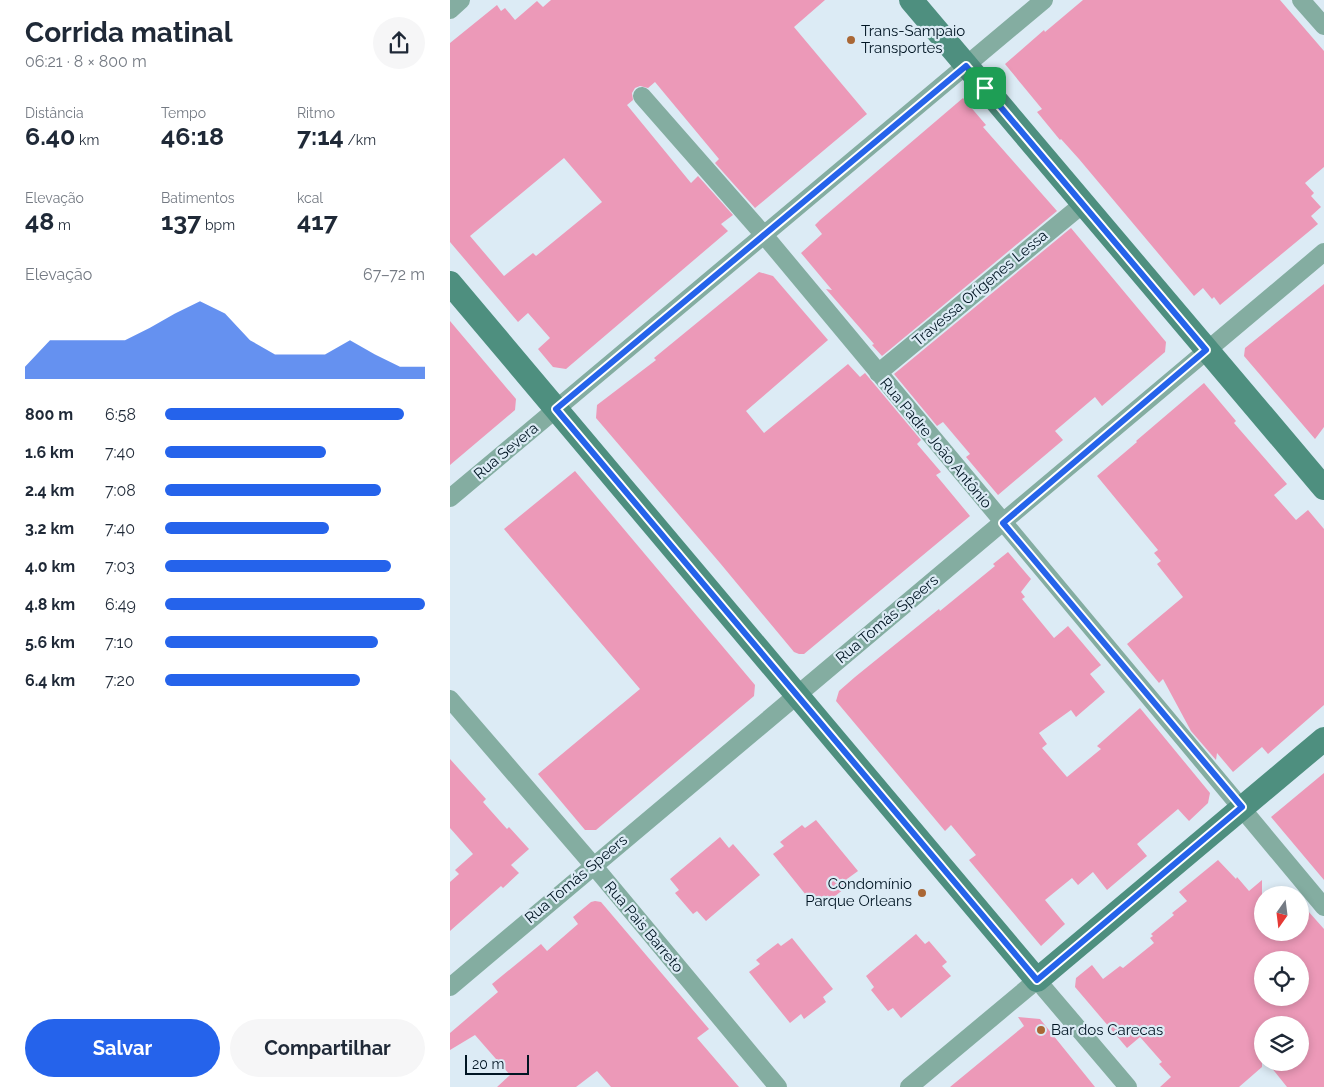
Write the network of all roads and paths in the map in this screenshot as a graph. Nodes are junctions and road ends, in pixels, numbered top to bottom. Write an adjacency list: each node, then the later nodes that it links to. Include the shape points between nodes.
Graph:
1 (462, 0): 5 (street)
2 (911, 0): 7 (street)
3 (1044, 0): 7 (street, Rua Severa)
4 (1301, 0): 6 (street)
5 (450, 10)
6 (1324, 26)
7 (966, 66): 9 (street); 10 (street, Rua Severa)
8 (642, 96): 10 (street, Rua Padre João Antônio)
9 (1083, 204): 13 (street); 14 (street, Travessa Orígenes Lessa)
10 (764, 235): 14 (street, Rua Padre João Antônio); 15 (street, Rua Severa)
11 (1324, 252): 13 (street, Rua Tomás Speers)
12 (450, 283): 15 (street)
13 (1206, 350): 16 (street); 18 (street, Rua Tomás Speers)
14 (878, 373): 18 (street, Rua Padre João Antônio)
15 (556, 409): 17 (street, Rua Severa); 19 (street)
16 (1324, 488)
17 (450, 498)
18 (1003, 523): 19 (street, Rua Tomás Speers); 22 (street, Rua Padre João Antônio)
19 (797, 694): 23 (street, Rua Tomás Speers); 25 (street)
20 (450, 699): 23 (street, Rua Pais Barreto)
21 (1324, 740): 22 (street)
22 (1242, 807): 24 (street, Rua Padre João Antônio); 25 (street)
23 (593, 865): 26 (street, Rua Tomás Speers); 27 (street, Rua Pais Barreto)
24 (1324, 907)
25 (1037, 980): 28 (street); 29 (street)
26 (450, 986)
27 (778, 1087)
28 (909, 1087)
29 (1128, 1087)

